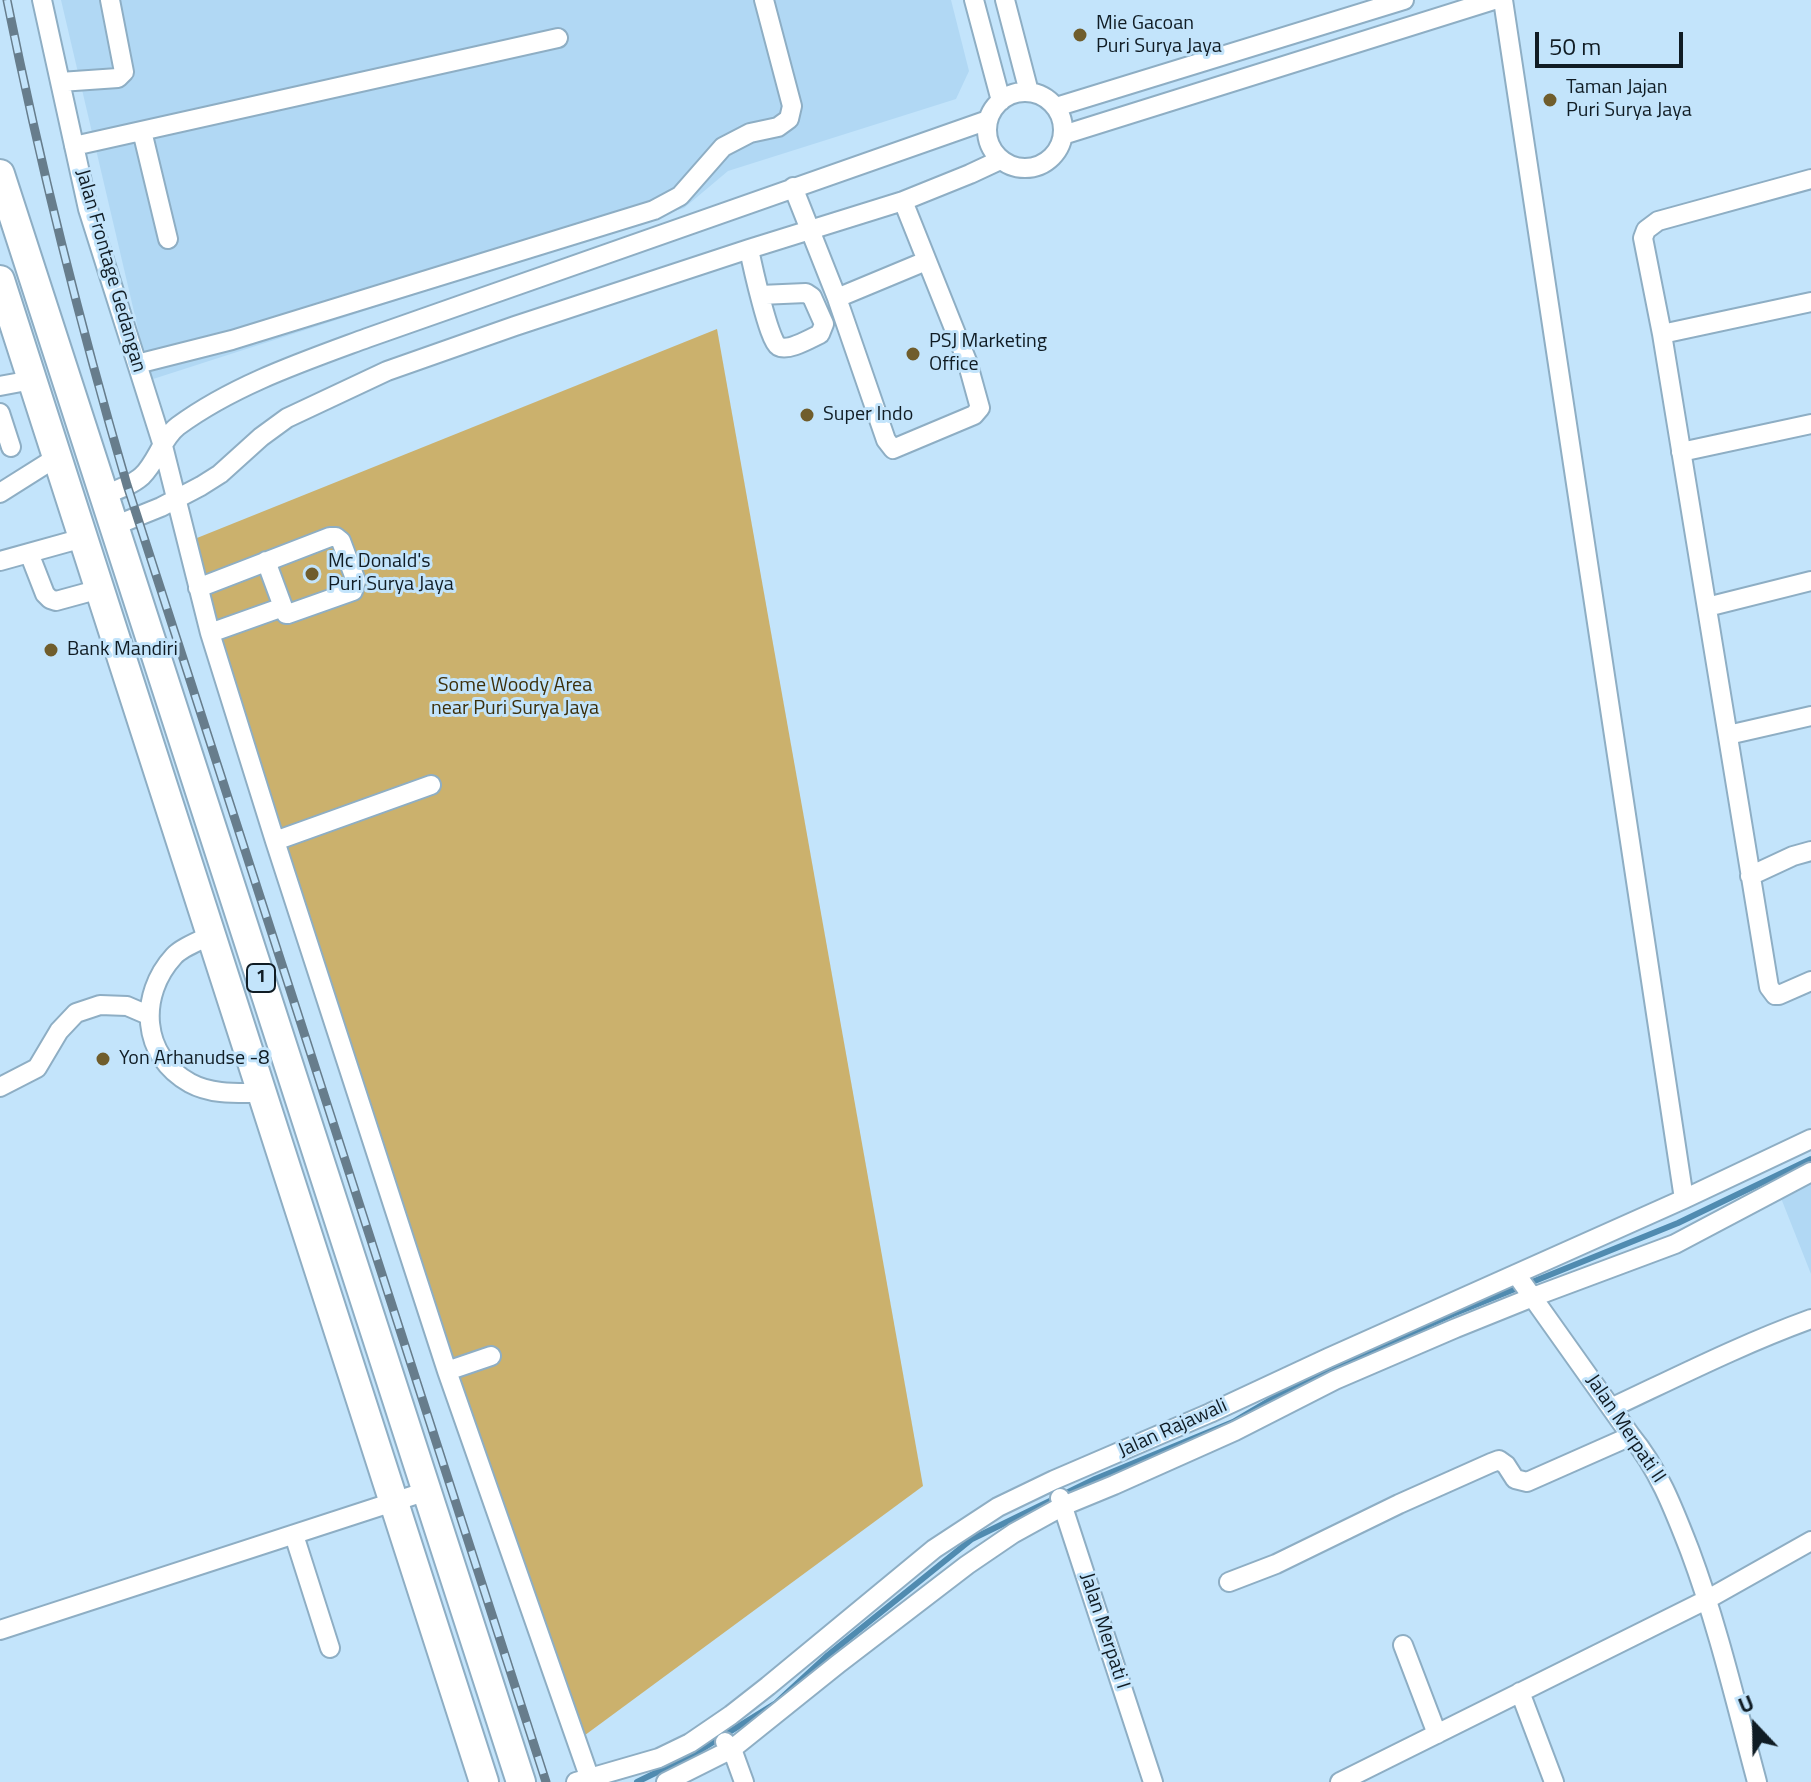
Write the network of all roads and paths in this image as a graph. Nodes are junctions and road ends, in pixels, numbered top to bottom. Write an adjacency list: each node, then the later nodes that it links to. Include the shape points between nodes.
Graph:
1 (42, 0): 10 (street, Jalan Frontage Gedangan)
2 (110, 0): 10 (street, via 122,76)
3 (764, 0): 33 (street, via 792,106 789,119 723,147 680,196 654,210 232,340)
4 (974, 0): 12 (street)
5 (1005, 0): 11 (street)
6 (1404, 0): 13 (street)
7 (1494, 0): 16 (street)
8 (1503, 0): 70 (street)
9 (558, 38): 15 (street)
10 (60, 82): 17 (street, Jalan Frontage Gedangan)
11 (1029, 92): 12 (street); 13 (street)
12 (1001, 101): 14 (street)
13 (1056, 107): 16 (street)
14 (988, 120): 18 (street, via 988,142); 21 (street)
15 (142, 131): 17 (street); 24 (street)
16 (1063, 135): 18 (street, via 1053,156 1033,168)
17 (74, 146): 33 (street, Jalan Frontage Gedangan, via 88,209)
18 (1000, 160): 22 (street)
19 (0, 174): 43 (highway, 1)
20 (1811, 179): 31 (street, via 1658,221 1646,230 1644,247)
21 (793, 187): 23 (street); 38 (street, via 284,369 190,417 172,430)
22 (903, 201): 23 (street); 26 (street)
23 (811, 230): 25 (street); 29 (street)
24 (168, 239)
25 (749, 249): 28 (street); 44 (street, via 387,371 287,418 220,474)
26 (926, 261): 29 (street); 29 (street, via 967,361 980,408 928,435 893,449 886,440)
27 (0, 280): 32 (highway, 1)
28 (760, 295)
29 (837, 298)
30 (1811, 302): 31 (street)
31 (1662, 334): 40 (street)
32 (9, 340): 34 (highway, 1)
33 (137, 364): 38 (street, Jalan Frontage Gedangan)
34 (32, 380): 35 (street); 41 (highway, 1)
35 (0, 386)
36 (0, 413): 39 (street)
37 (1811, 424): 40 (street)
38 (163, 446): 43 (street, via 143,475); 44 (street, Jalan Frontage Gedangan)
39 (11, 447)
40 (1681, 452): 55 (street)
41 (57, 457): 42 (street); 45 (highway, 1)
42 (0, 493)
43 (104, 495): 45 (highway); 46 (highway, 1)
44 (175, 499): 46 (street); 52 (street, Jalan Frontage Gedangan)
45 (74, 507): 47 (highway, 1)
46 (114, 526): 47 (highway); 78 (highway, 1)
47 (83, 538): 48 (street); 53 (highway, 1)
48 (29, 553): 49 (street); 53 (street, via 50,599)
49 (0, 561)
50 (266, 561): 52 (street); 54 (street); 54 (street, via 336,537 356,581 353,591 288,614)
51 (1811, 581): 55 (street)
52 (198, 588): 56 (street, Jalan Frontage Gedangan)
53 (100, 589): 64 (highway, 1)
54 (283, 607): 56 (street)
55 (1707, 607): 58 (street)
56 (210, 633): 60 (street, Jalan Frontage Gedangan)
57 (1811, 716): 58 (street)
58 (1728, 735): 61 (street)
59 (431, 785): 60 (street)
60 (275, 841): 74 (street, Jalan Frontage Gedangan)
61 (1746, 852): 62 (street); 63 (street)
62 (1802, 853): 63 (street)
63 (1750, 876): 65 (street, via 1771,992 1779,995)
64 (211, 935): 66 (street, via 175,954 155,982); 68 (highway, 1)
65 (1811, 981)
66 (148, 1015): 67 (street, via 127,1006 100,1005 76,1013 37,1068); 68 (street, via 160,1055 173,1071 210,1090)
67 (0, 1087)
68 (263, 1093): 79 (highway, 1)
69 (1808, 1157): 70 (street, Jalan Rajawali); 71 (street, via 1675,1244)
70 (1684, 1199): 71 (street, Jalan Rajawali)
71 (1525, 1286): 75 (street, Jalan Merpati II); 77 (street, Jalan Rajawali, via 1328,1358); 80 (street, via 1235,1431)
72 (1811, 1319): 75 (street)
73 (491, 1356): 74 (street)
74 (447, 1371): 92 (street, Jalan Frontage Gedangan)
75 (1611, 1408): 76 (street, Jalan Merpati II)
76 (1631, 1436): 83 (street, via 1527,1482 1515,1479 1499,1460); 84 (street, Jalan Merpati II, via 1666,1490)
77 (1054, 1482): 80 (street, Jalan Merpati I); 90 (street, Jalan Rajawali, via 998,1507 934,1549 768,1686)
78 (427, 1491): 79 (street); 94 (highway, 1)
79 (394, 1503): 81 (street); 93 (highway, 1)
80 (1062, 1504): 90 (street, via 967,1565 809,1687); 97 (street, Jalan Merpati I)
81 (294, 1535): 85 (street); 87 (street)
82 (1811, 1541): 84 (street)
83 (1229, 1582)
84 (1708, 1599): 88 (street); 100 (street, Jalan Merpati II)
85 (0, 1630)
86 (1403, 1645): 89 (street)
87 (330, 1648)
88 (1520, 1692): 89 (street); 99 (street)
89 (1437, 1734): 98 (street)
90 (720, 1738): 91 (street, Jalan Rajawali, via 690,1743); 95 (street); 96 (street)
91 (628, 1774): 92 (street, Jalan Rajawali)
92 (586, 1781)
93 (484, 1782)
94 (521, 1782)
95 (666, 1782)
96 (744, 1782)
97 (1153, 1782)
98 (1340, 1782)
99 (1554, 1782)
100 (1757, 1782)

